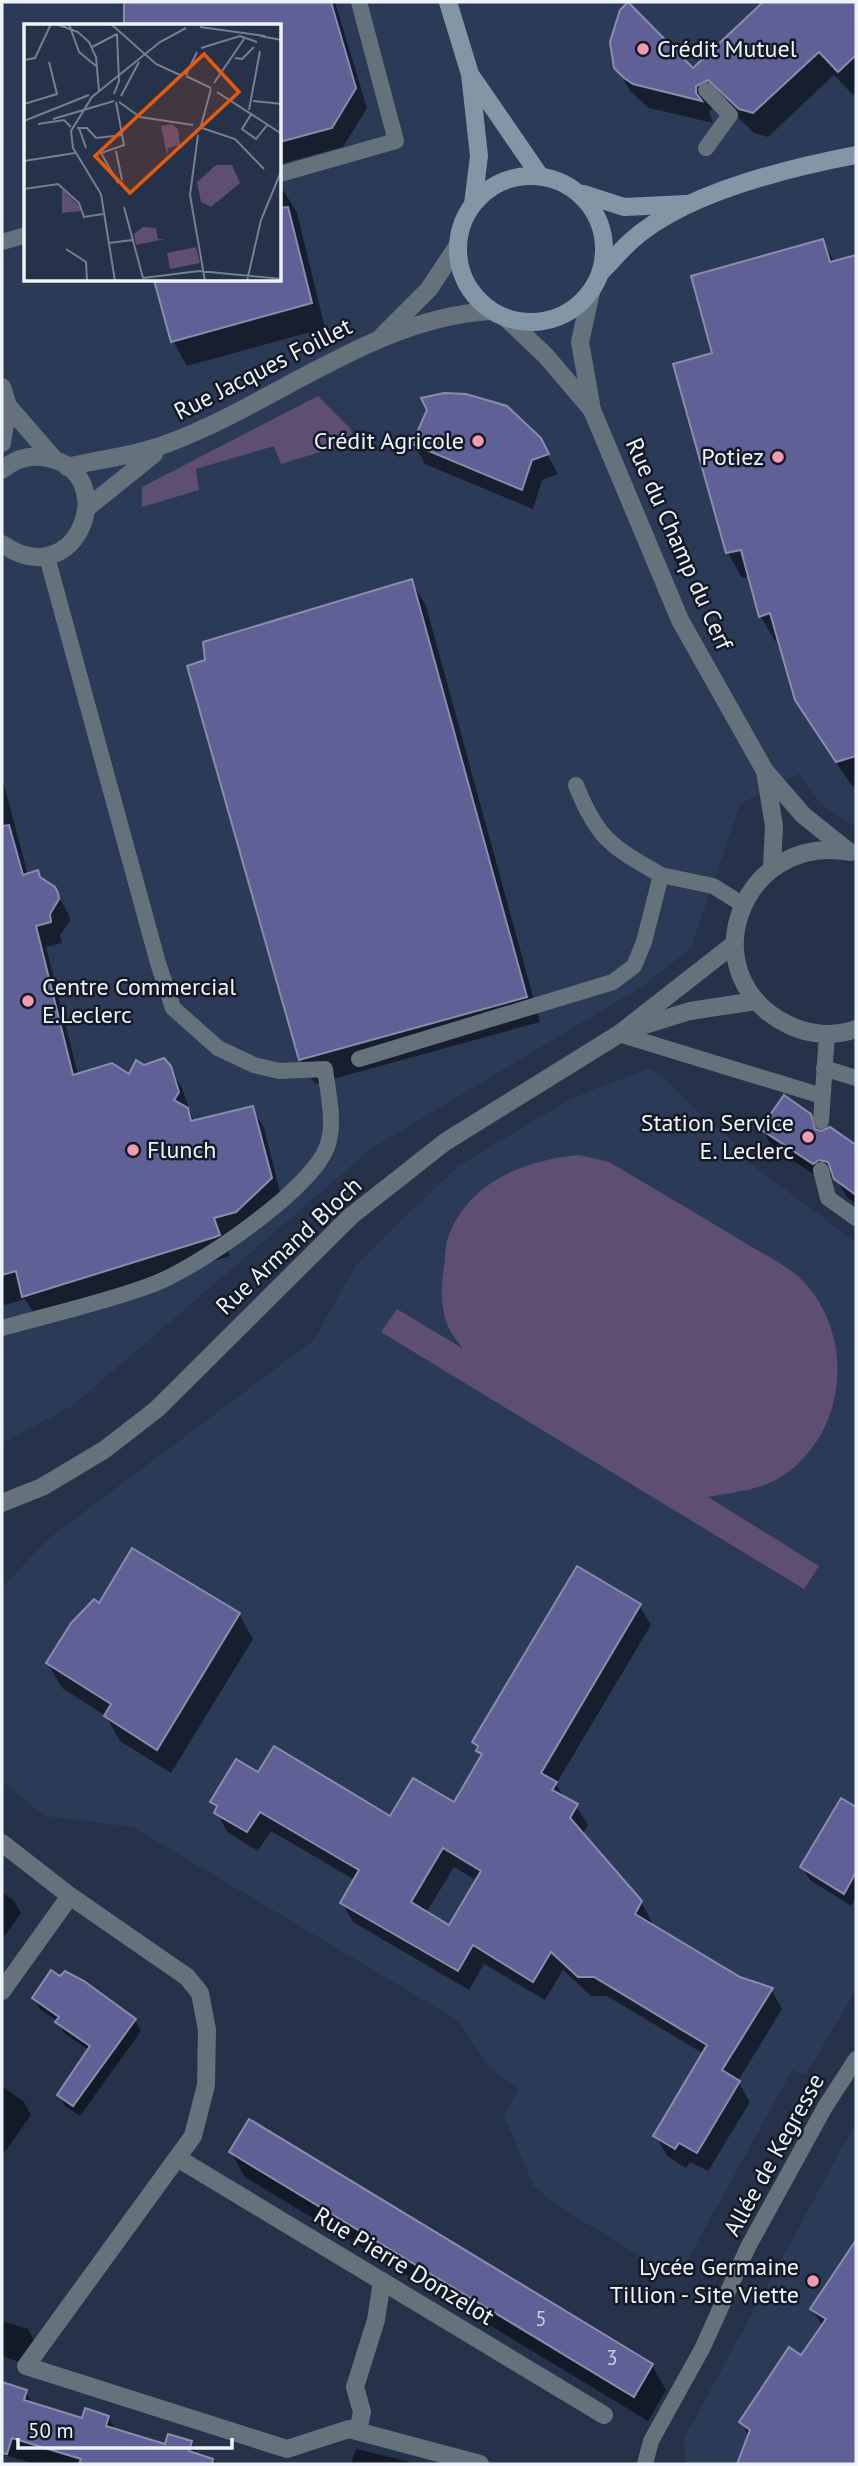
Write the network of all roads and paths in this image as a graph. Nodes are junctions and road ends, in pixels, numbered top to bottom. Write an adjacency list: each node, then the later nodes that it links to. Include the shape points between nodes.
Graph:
1 (359, 2): 7 (lane, via 396,141)
2 (448, 2): 3 (main road)
3 (470, 74): 8 (main road); 11 (main road, via 479,156)
4 (706, 90): 5 (lane, via 730,115)
5 (706, 148)
6 (856, 155): 10 (main road, via 804,165)
7 (282, 173)
8 (540, 176): 9 (main road); 11 (main road, via 515,177 491,187)
9 (579, 192): 10 (main road, via 624,207); 15 (main road, via 602,228)
10 (690, 203): 15 (main road, via 633,239)
11 (473, 204): 14 (main road, via 462,223)
12 (24, 236): 13 (lane)
13 (2, 242)
14 (458, 245): 17 (main road, via 461,271 472,293); 18 (street, via 429,289)
15 (601, 272): 16 (main road)
16 (591, 292): 17 (main road, via 574,309 553,320 529,323); 21 (street, Rue du Champ du Cerf, via 580,342)
17 (498, 315): 18 (street, via 458,313); 21 (street, Rue du Champ du Cerf, via 546,356)
18 (379, 338): 23 (street, Rue Jacques Foillet)
19 (2, 387): 20 (street)
20 (8, 406): 22 (street); 24 (street)
21 (592, 410): 29 (street, Rue du Champ du Cerf, via 680,620)
22 (2, 443)
23 (168, 444): 24 (street, Rue Jacques Foillet, via 124,457); 26 (street, Rue Jacques Foillet)
24 (61, 463): 25 (street, Rue Jacques Foillet, via 24,457); 26 (street, via 85,491)
25 (2, 470)
26 (87, 508): 28 (street, via 75,539)
27 (2, 544): 28 (street, via 30,558)
28 (47, 557): 47 (lane, via 173,1008 218,1048 254,1065 279,1071 325,1069 331,1119 325,1152 301,1182 236,1237 153,1284)
29 (765, 771): 31 (street, Rue du Champ du Cerf, via 803,815); 32 (street, Rue du Champ du Cerf, via 774,826)
30 (576, 785): 33 (lane, via 588,816 609,845)
31 (852, 852): 32 (street, via 822,849 796,854)
32 (772, 867): 34 (street)
33 (661, 875): 34 (lane, via 713,886); 40 (lane, via 634,966 613,982)
34 (742, 904): 35 (street)
35 (734, 944): 36 (street, via 740,975); 38 (street, Rue Armand Bloch)
36 (756, 1001): 38 (street, Rue Armand Bloch, via 690,1011); 39 (street, via 776,1019 800,1030)
37 (855, 1031): 39 (street)
38 (619, 1034): 43 (lane); 48 (street, Rue Armand Bloch, via 445,1142 351,1216 157,1409 104,1450 42,1487)
39 (827, 1034): 41 (lane)
40 (359, 1059)
41 (824, 1068): 42 (lane); 43 (lane)
42 (856, 1078)
43 (822, 1096): 44 (lane)
44 (821, 1121)
45 (821, 1170): 46 (lane, via 828,1198)
46 (856, 1218)
47 (2, 1328)
48 (2, 1503)
49 (2, 1843): 50 (street)
50 (70, 1896): 51 (street); 53 (street, via 187,1978 200,1993 207,2030 206,2085 192,2136)
51 (2, 1991)
52 (856, 2059): 58 (lane, Allée de Kegresse, via 748,2247 703,2347 651,2441)
53 (178, 2159): 54 (street, Rue Pierre Donzelot); 56 (street, via 26,2366 287,2449 349,2429)
54 (382, 2281): 55 (street, Rue Pierre Donzelot); 56 (street, via 376,2320 355,2387 362,2412)
55 (604, 2416)
56 (358, 2431): 57 (street)
57 (481, 2464)
58 (645, 2464)

